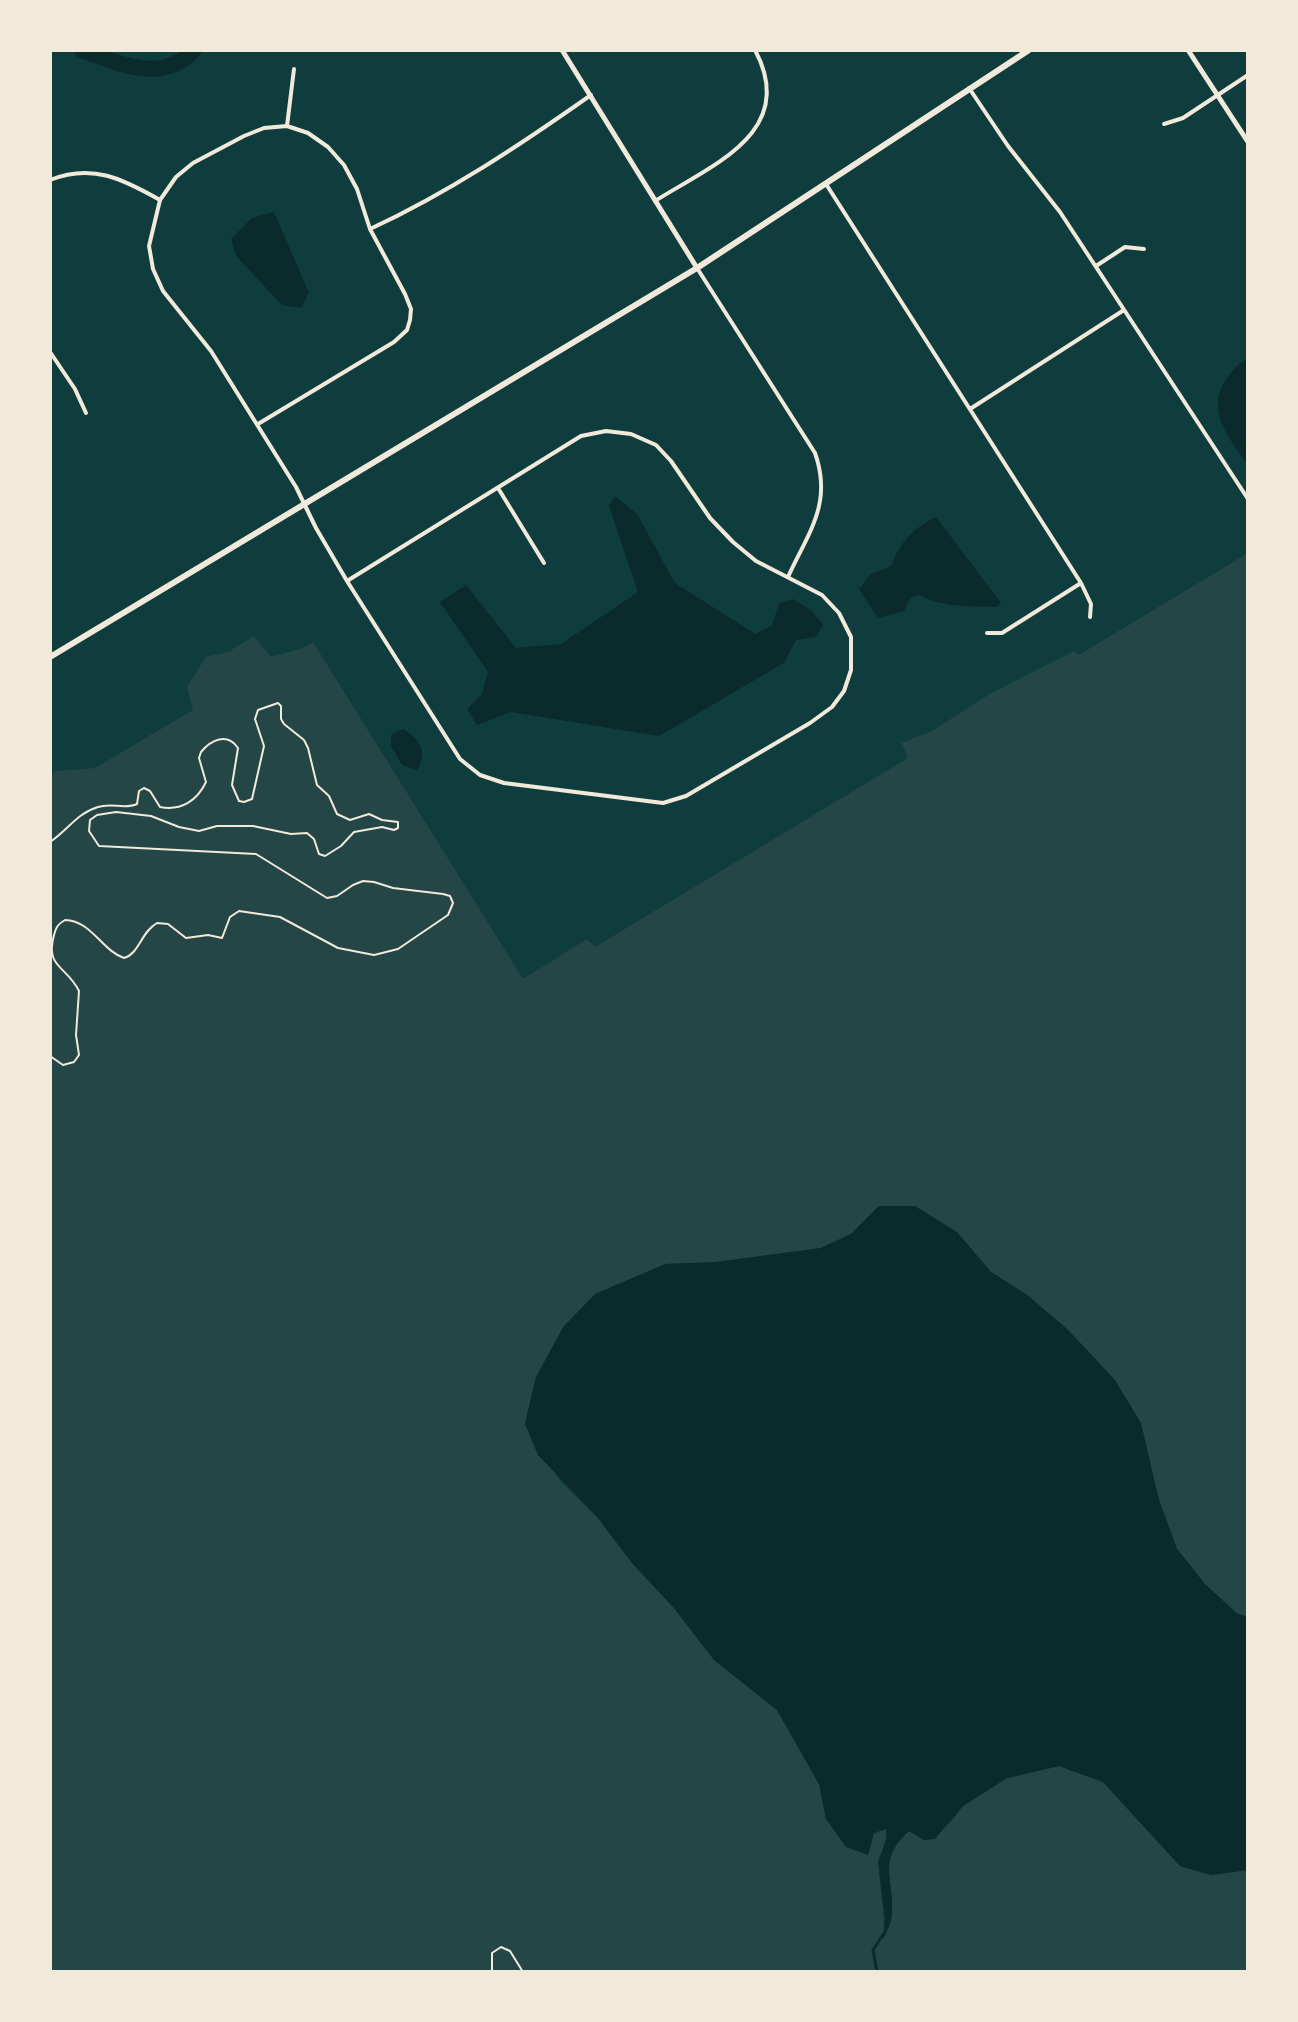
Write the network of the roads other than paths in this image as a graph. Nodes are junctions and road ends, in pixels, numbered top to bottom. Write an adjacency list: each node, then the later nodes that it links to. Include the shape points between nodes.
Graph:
1 (562, 50): 8 (street)
2 (755, 50): 16 (street, via 767,82 764,114 756,129 734,152)
3 (1029, 50): 7 (main road)
4 (1188, 50): 9 (street)
5 (294, 69): 11 (street)
6 (1248, 75): 9 (street)
7 (969, 88): 14 (main road); 19 (street)
8 (591, 95): 16 (street); 17 (street, via 509,152)
9 (1217, 95): 10 (street); 12 (street)
10 (1164, 124)
11 (287, 126): 15 (street, via 264,128 193,163); 17 (street, via 308,133 344,165)
12 (1248, 142)
13 (50, 180): 15 (street, via 74,172 100,172)
14 (826, 183): 20 (main road); 23 (street)
15 (160, 200): 25 (street, via 149,246 158,280)
16 (655, 201): 20 (street)
17 (370, 229): 25 (street, via 411,309 407,330)
18 (1144, 249): 19 (street, via 1125,247)
19 (1096, 266): 21 (street)
20 (697, 268): 28 (main road); 30 (street, via 820,468 817,518)
21 (1124, 310): 23 (street); 27 (street)
22 (50, 352): 24 (street)
23 (970, 409): 32 (street)
24 (86, 413)
25 (258, 424): 28 (street)
26 (498, 488): 29 (street); 30 (street, via 581,436 631,434 656,445 733,542); 31 (street)
27 (1248, 499)
28 (304, 503): 31 (street); 35 (main road)
29 (544, 563)
30 (788, 577): 31 (street, via 822,595 846,625 853,660 844,691 810,723 686,796 663,803 504,783 480,775 460,759)
31 (347, 581)
32 (1081, 583): 33 (street, via 1091,604); 34 (street, via 1002,633)
33 (1090, 617)
34 (987, 633)
35 (50, 657)

